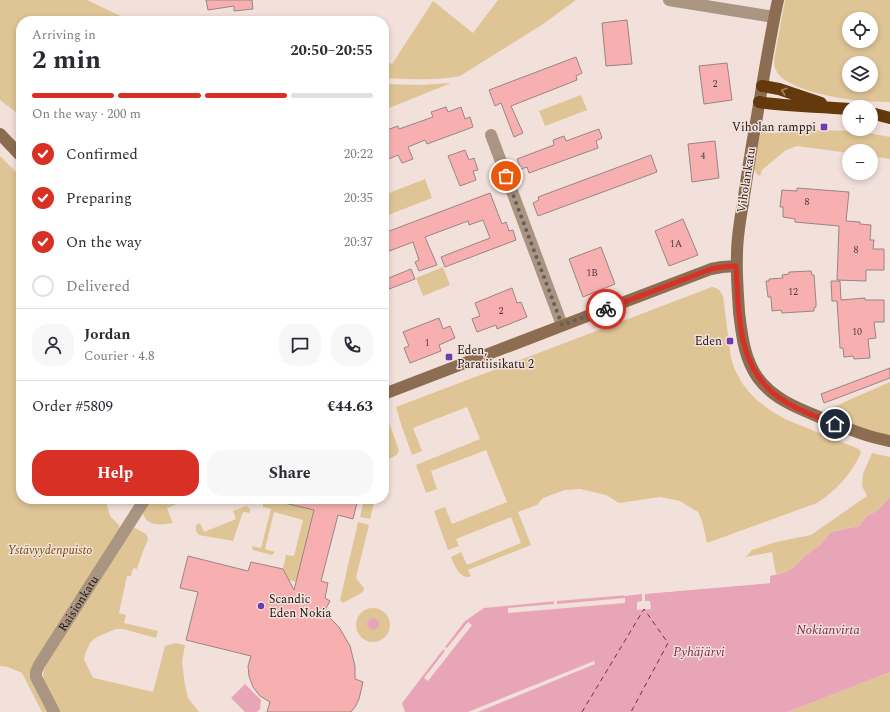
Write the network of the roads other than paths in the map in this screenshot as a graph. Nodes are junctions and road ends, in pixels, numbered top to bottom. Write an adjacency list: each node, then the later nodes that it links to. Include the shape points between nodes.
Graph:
1 (669, 0): 3 (street)
2 (778, 0): 3 (main road, Viholankatu)
3 (774, 17): 4 (main road, Viholankatu)
4 (762, 86): 5 (main road, Viholankatu); 6 (highway, one-way to 4, via 779,89)
5 (759, 102): 6 (highway); 15 (main road, Viholankatu, via 740,222)
6 (832, 107): 7 (highway)
7 (842, 108)
8 (890, 109): 9 (highway)
9 (878, 111)
10 (878, 114): 11 (highway)
11 (890, 118)
12 (0, 134): 14 (main road)
13 (491, 135): 16 (street)
14 (16, 151)
15 (736, 266): 16 (main road, via 711,269); 18 (main road, Viholankatu, via 744,348 750,364 763,384 793,407 849,430)
16 (562, 325): 17 (main road)
17 (389, 392)
18 (890, 441)
19 (142, 504): 20 (street, Raisionkatu, via 36,672 36,677)
20 (54, 712)

